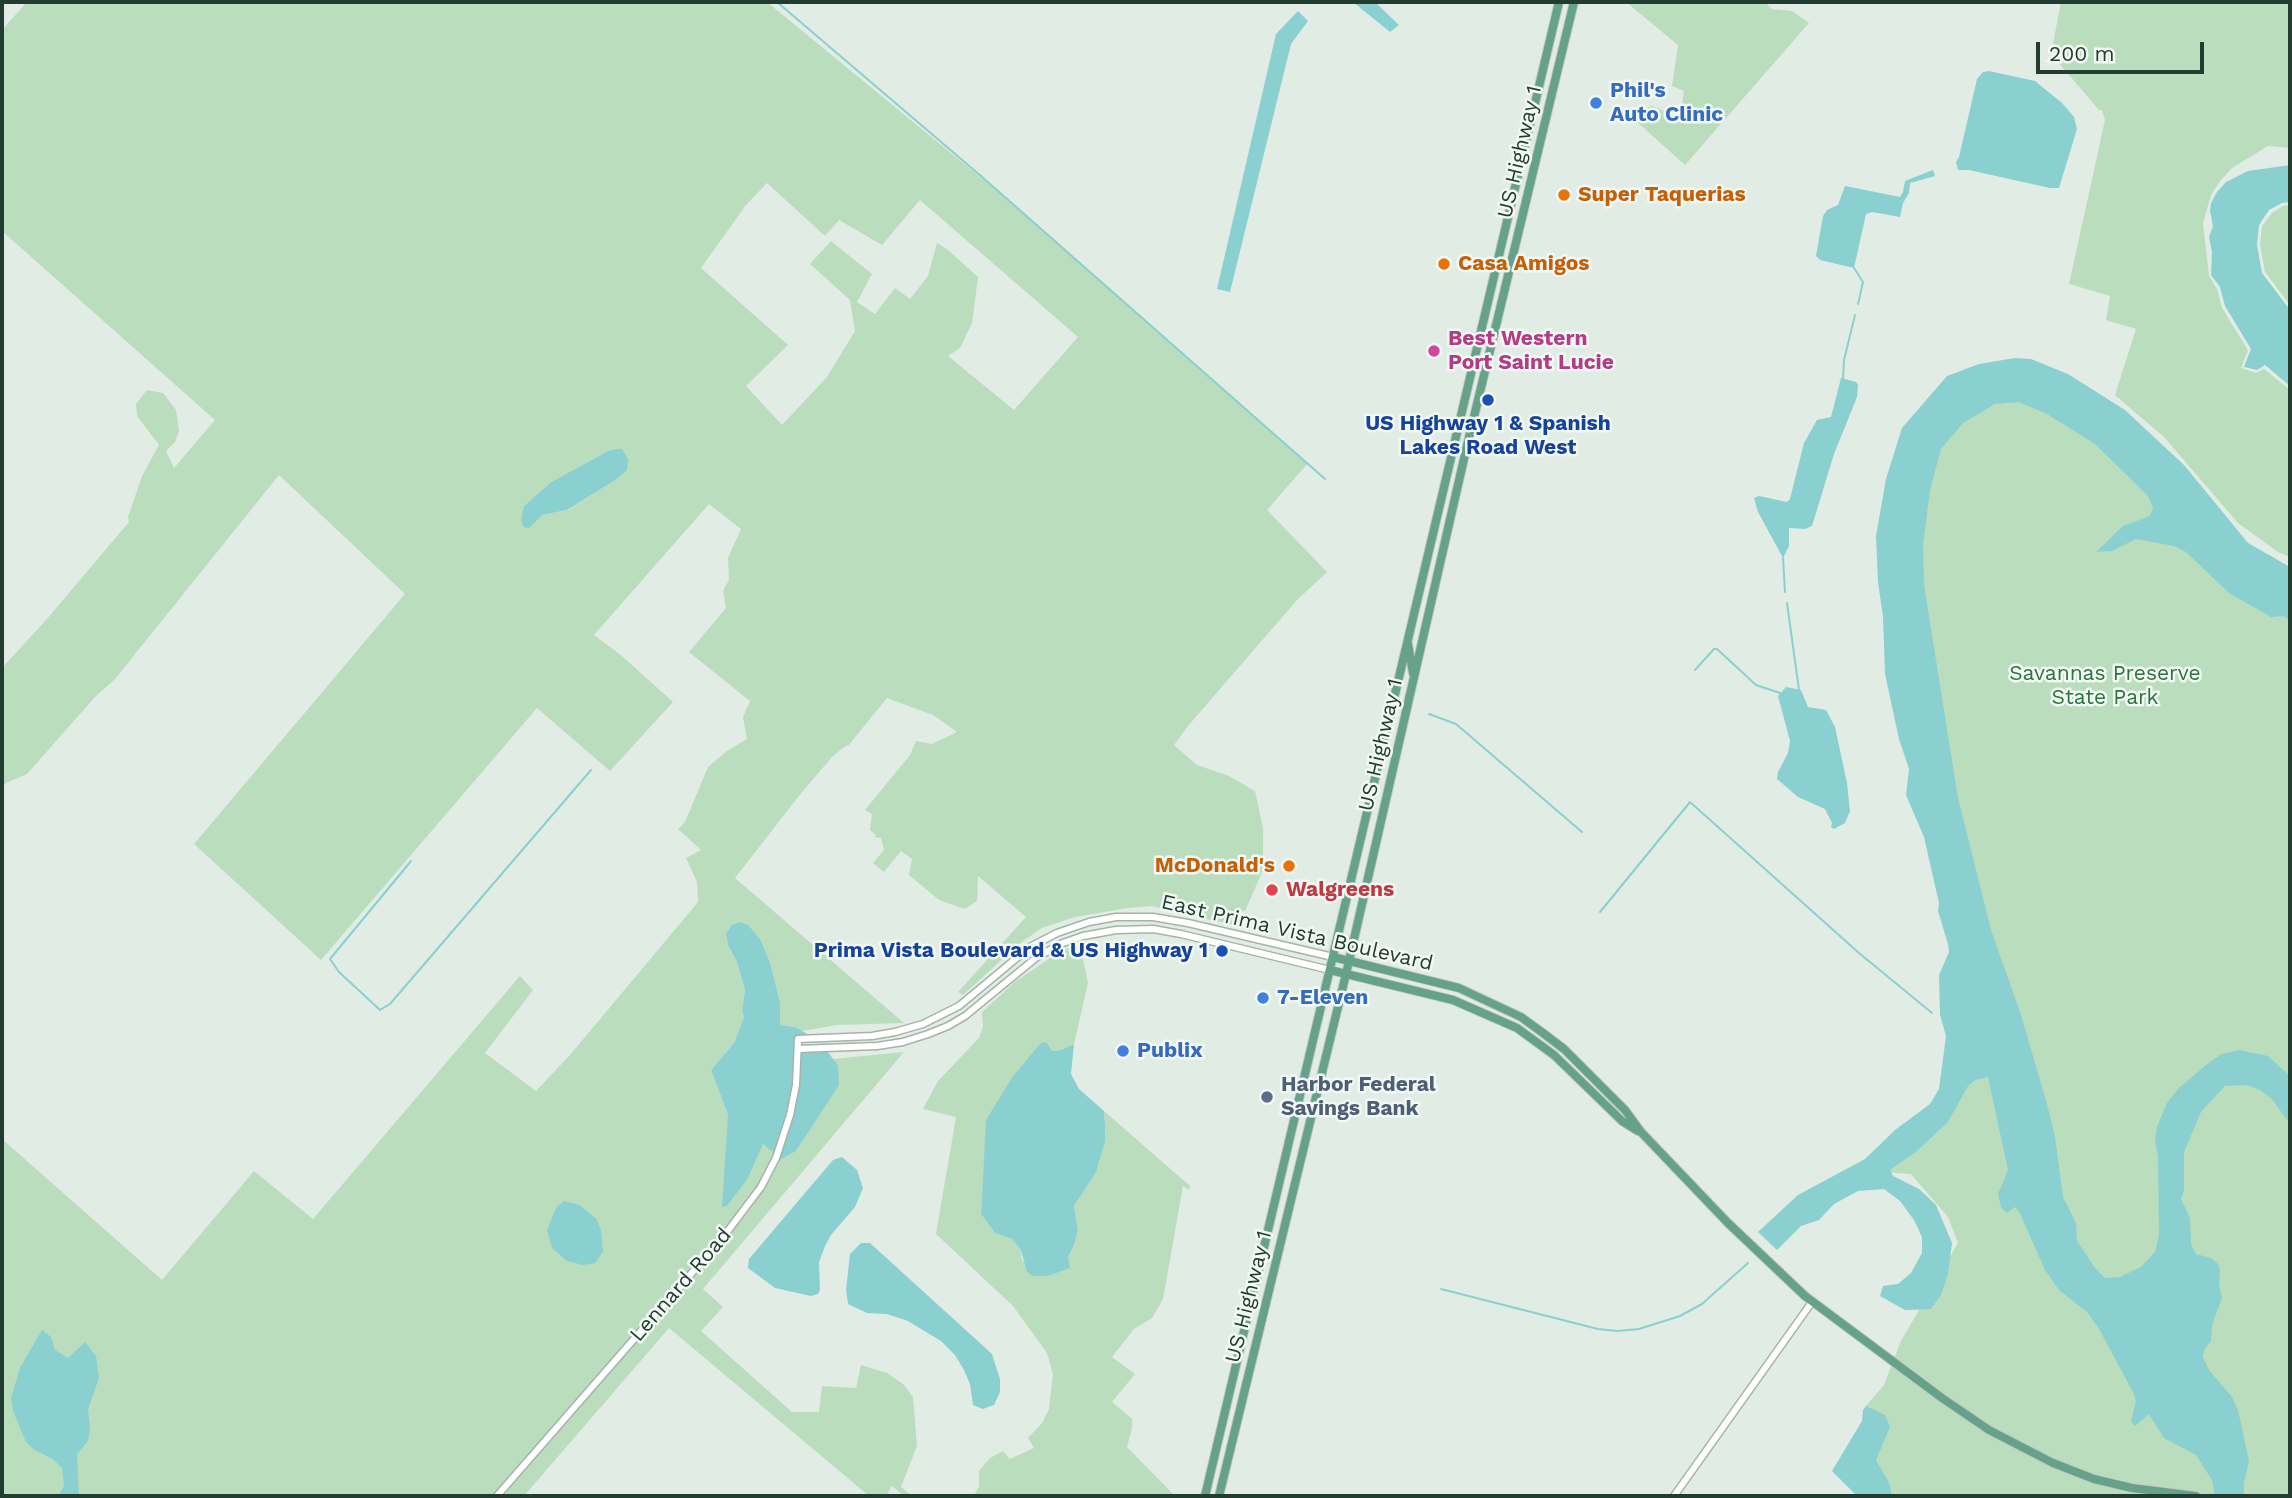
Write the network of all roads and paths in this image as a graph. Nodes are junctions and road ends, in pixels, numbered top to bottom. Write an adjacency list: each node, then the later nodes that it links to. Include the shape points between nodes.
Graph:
1 (1559, 2): 3 (main road, US Highway 1)
2 (1574, 2): 5 (main road, US Highway 1)
3 (1517, 179): 4 (main road, US Highway 1); 5 (main road)
4 (1511, 200): 6 (main road); 7 (main road, US Highway 1)
5 (1526, 200): 6 (main road, US Highway 1)
6 (1521, 223): 9 (main road, US Highway 1)
7 (1412, 623): 8 (main road, US Highway 1); 9 (main road)
8 (1408, 643): 10 (main road); 11 (main road, US Highway 1)
9 (1418, 662): 10 (main road, US Highway 1)
10 (1414, 679): 12 (main road, US Highway 1)
11 (1333, 957): 12 (main road, East Prima Vista Boulevard); 13 (main road, US Highway 1); 15 (street, East Prima Vista Boulevard, via 1188,923 1116,917 1057,933 1030,947 959,1006 923,1024 872,1036)
12 (1348, 962): 14 (main road, US Highway 1); 17 (main road, East Prima Vista Boulevard, via 1459,988 1521,1017 1563,1049)
13 (1330, 970): 14 (main road, East Prima Vista Boulevard); 16 (street, East Prima Vista Boulevard, via 1181,934 1116,930 1083,936 1037,957 965,1016 928,1034 877,1046); 18 (main road, US Highway 1)
14 (1346, 974): 17 (main road, East Prima Vista Boulevard, via 1453,1000 1517,1028 1564,1064 1622,1121); 21 (main road, US Highway 1)
15 (798, 1039): 16 (street, Lennard Road)
16 (798, 1049): 23 (street, Lennard Road, via 790,1115 761,1187 724,1237)
17 (1641, 1132): 19 (main road, East Prima Vista Boulevard)
18 (1252, 1296): 20 (main road, US Highway 1); 21 (main road)
19 (1812, 1302): 26 (street); 27 (main road, East Prima Vista Boulevard, via 1951,1405 2053,1463 2132,1488)
20 (1246, 1322): 22 (main road, via 1252,1328); 24 (main road, US Highway 1)
21 (1260, 1322): 22 (main road, US Highway 1)
22 (1255, 1346): 25 (main road, US Highway 1)
23 (497, 1496)
24 (1205, 1496)
25 (1219, 1496)
26 (1674, 1496)
27 (2195, 1496)

